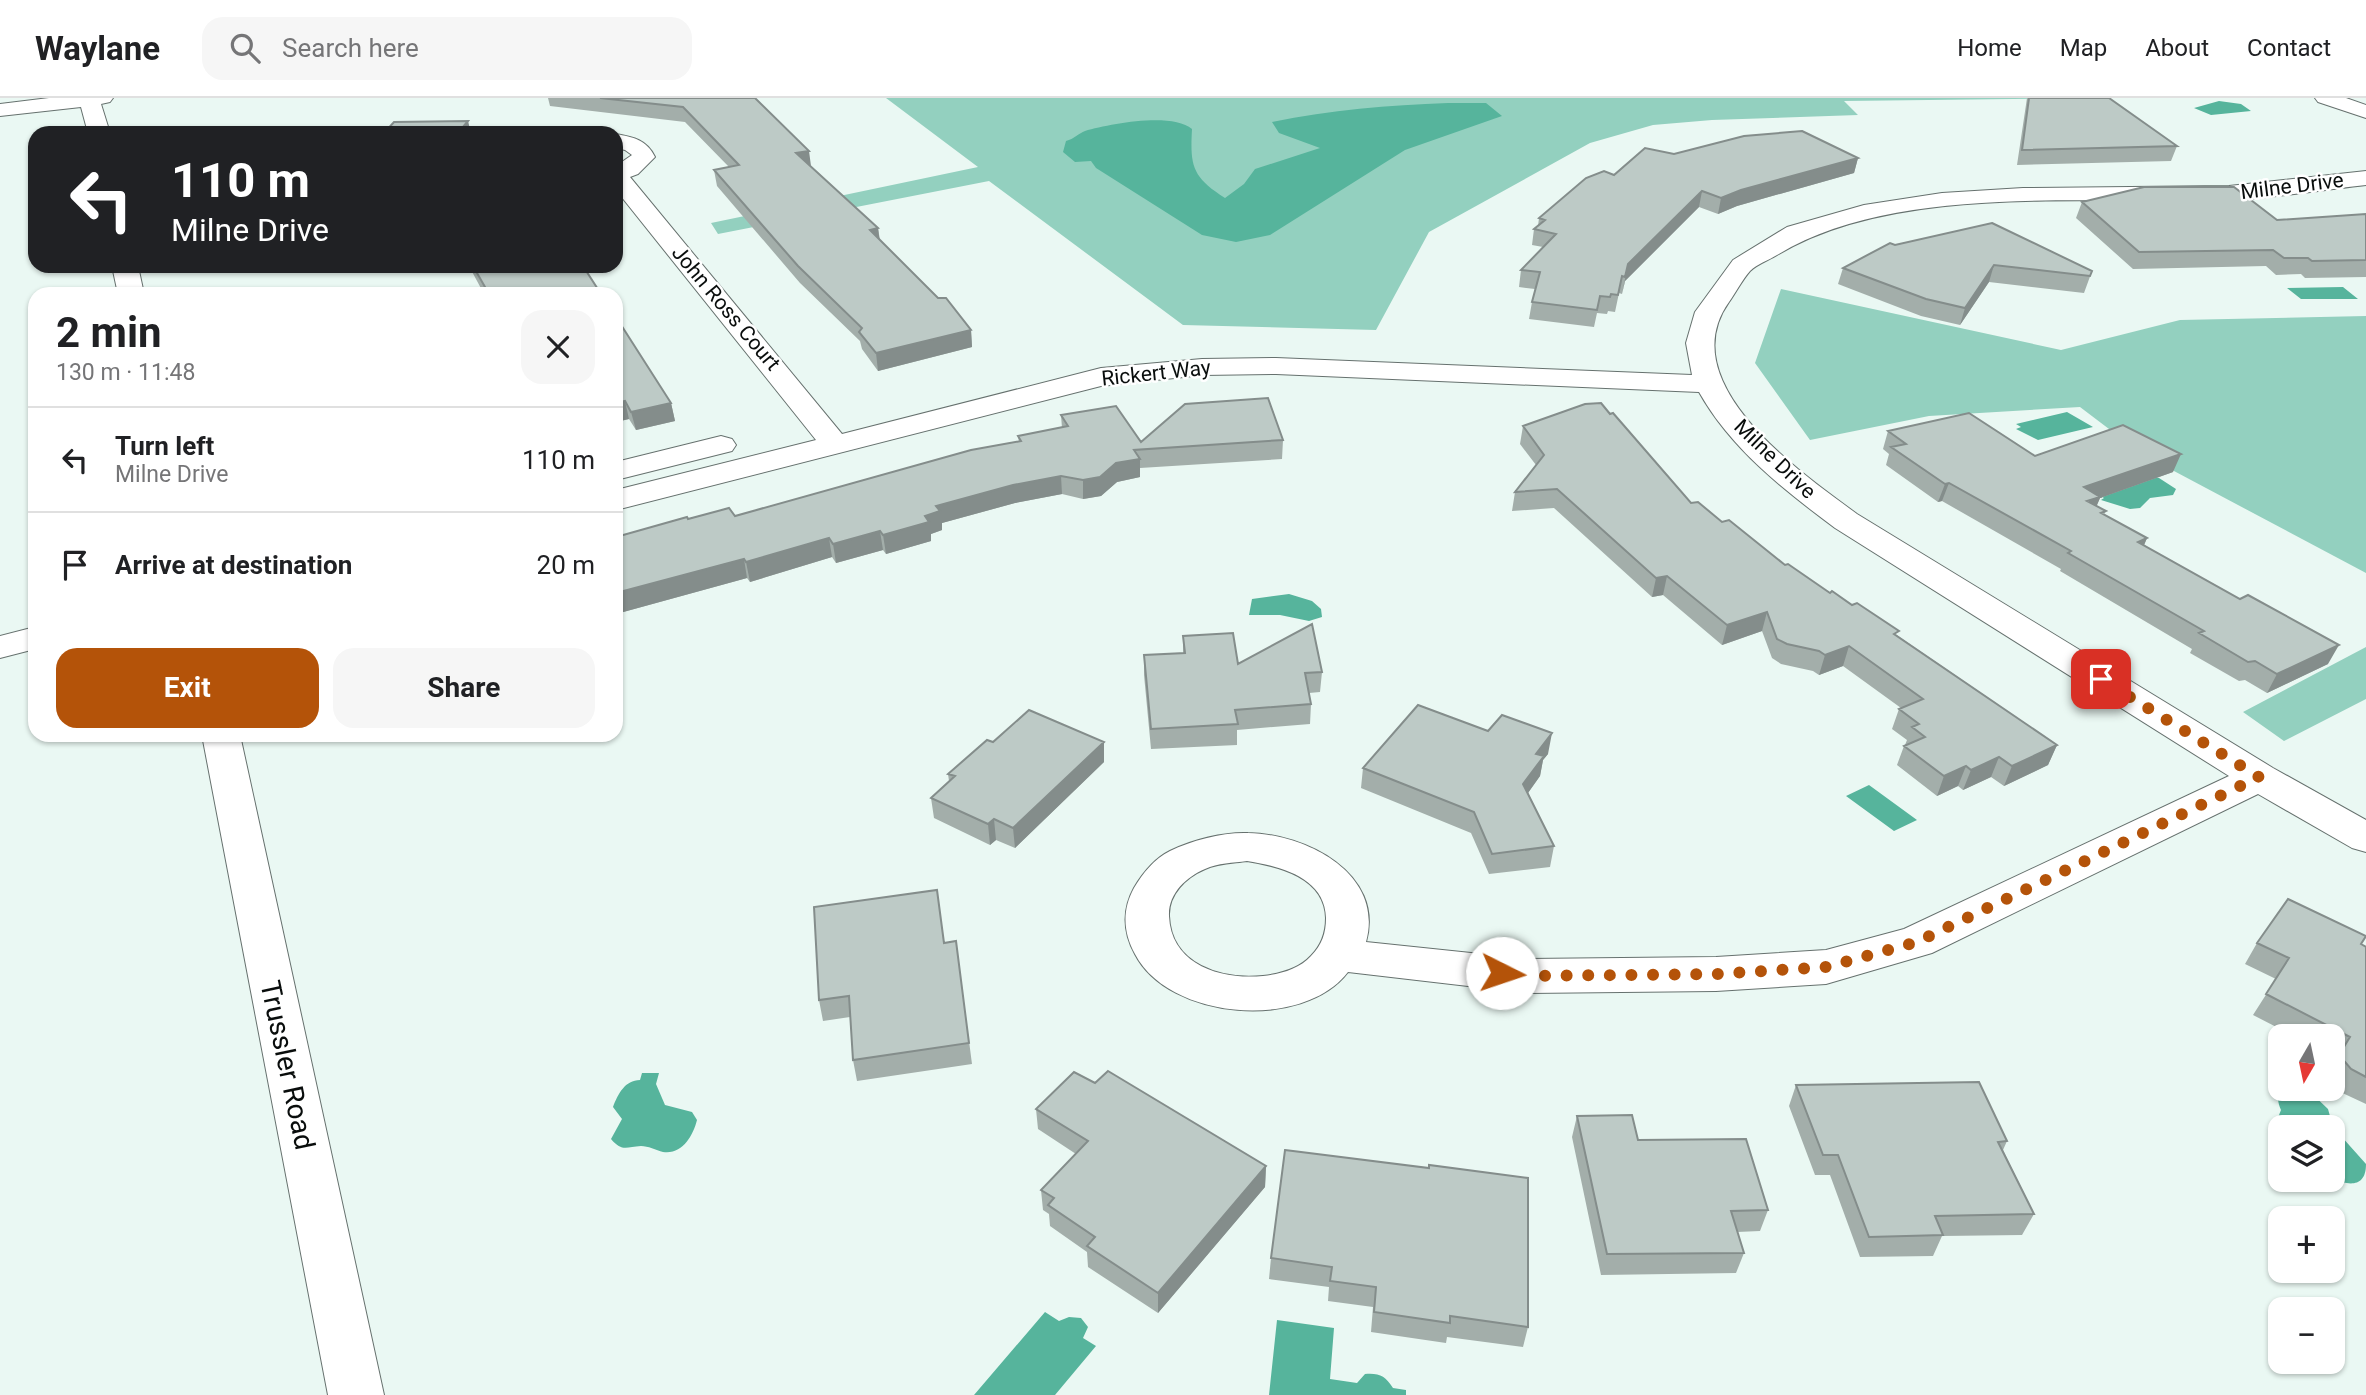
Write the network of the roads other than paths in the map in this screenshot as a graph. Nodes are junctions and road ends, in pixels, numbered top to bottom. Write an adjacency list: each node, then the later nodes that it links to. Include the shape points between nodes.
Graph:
1 (94, 98): 3 (street); 5 (street)
2 (2325, 98): 4 (street)
3 (0, 110)
4 (2366, 112)
5 (98, 126)
6 (623, 143): 7 (street, John Ross Court, via 636,146 644,157)
7 (623, 172)
8 (2366, 178): 10 (street, Milne Drive, via 2232,193 1977,198 1900,205 1837,218 1775,242 1740,265 1716,293 1700,344)
9 (623, 182): 12 (street, John Ross Court)
10 (1706, 372): 11 (street, Rickert Way, via 1256,345 1139,350); 12 (street, Rickert Way, via 1202,367 1101,376); 18 (street, Milne Drive, via 1740,429 1796,484 1855,528)
11 (1011, 373)
12 (832, 426): 13 (street, Rickert Way); 14 (street, Rickert Way)
13 (623, 470)
14 (623, 498)
15 (28, 640): 16 (street)
16 (0, 647)
17 (221, 742): 21 (street, Trussler Road)
18 (2259, 777): 19 (street, Milne Drive); 20 (street, via 1917,942 1826,967 1716,974 1528,976)
19 (2366, 838)
20 (1340, 955): 20 (street, via 1349,931 1347,906 1333,882 1310,864 1280,852 1247,847 1214,851 1184,862 1162,879 1149,900 1145,923 1152,947 1169,967 1195,983 1227,993 1261,995 1293,988 1320,975)
21 (356, 1395)

